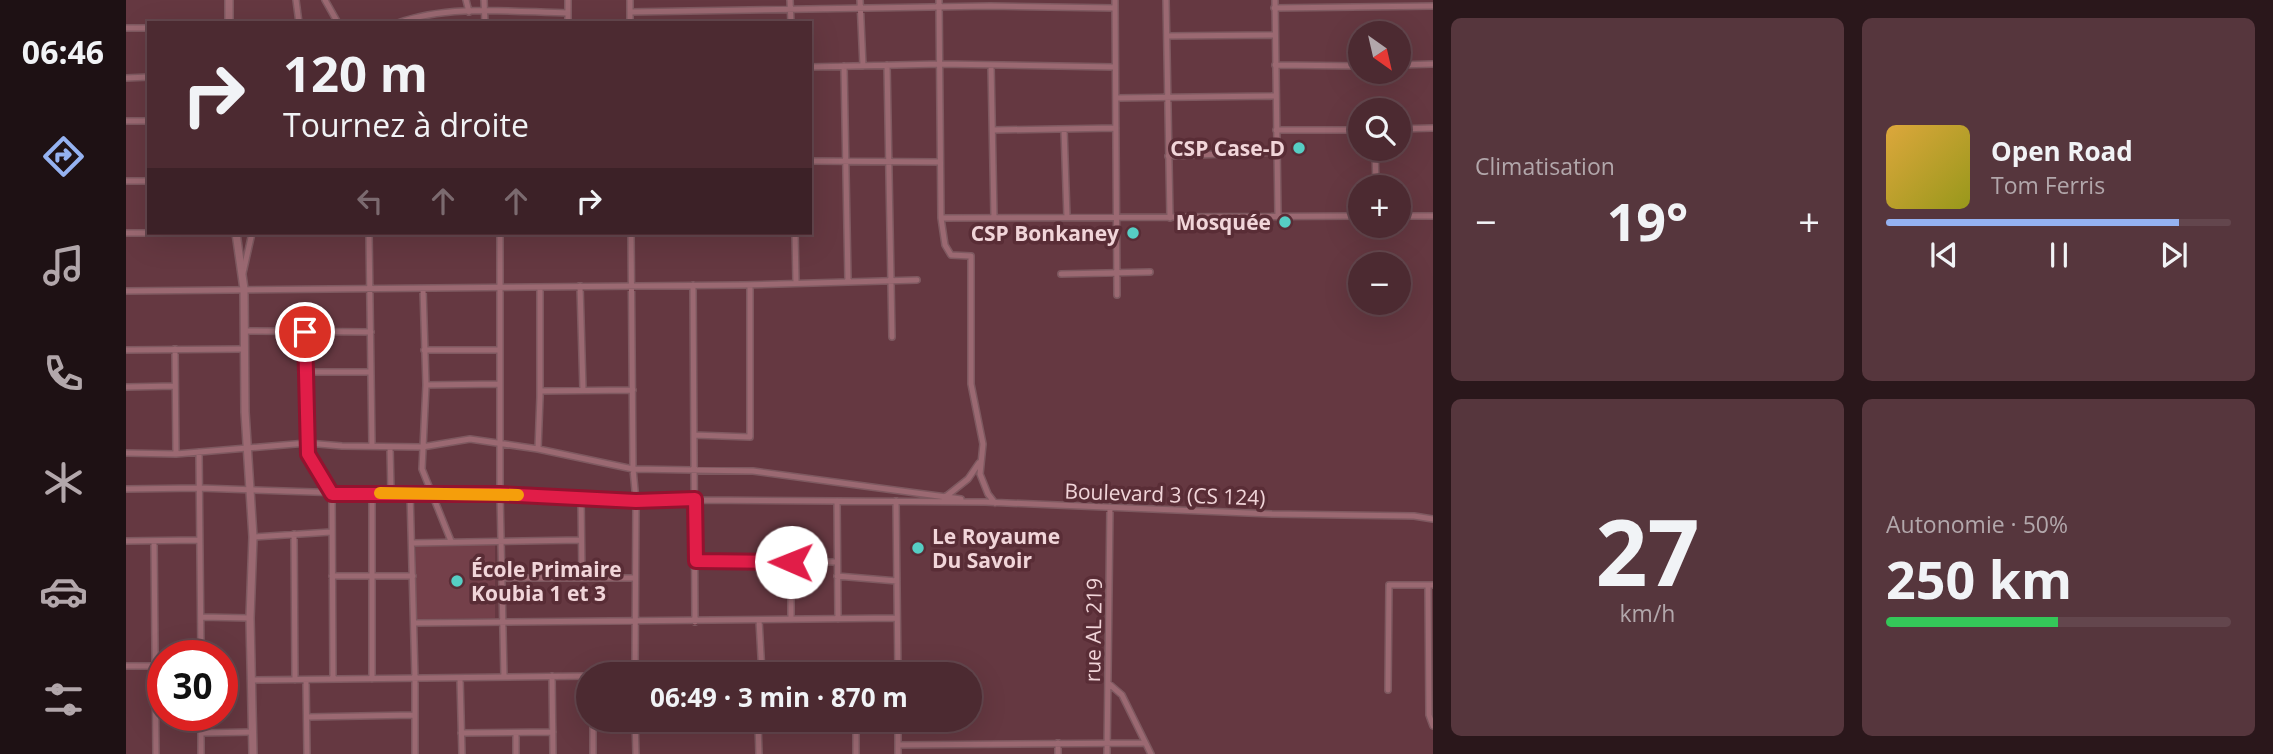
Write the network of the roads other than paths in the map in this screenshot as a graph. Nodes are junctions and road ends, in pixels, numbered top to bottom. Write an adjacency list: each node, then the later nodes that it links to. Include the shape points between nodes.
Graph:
1 (229, 0): 24 (street)
2 (296, 0): 25 (street)
3 (325, 0): 26 (street)
4 (466, 0): 21 (street)
5 (484, 0): 20 (street)
6 (568, 0): 23 (street)
7 (630, 0): 22 (street)
8 (790, 0): 18 (street)
9 (860, 0): 19 (street)
10 (1115, 0): 16 (street)
11 (1166, 0): 35 (street)
12 (1275, 0): 17 (street)
13 (990, 3): 14 (street); 16 (street)
14 (939, 4): 19 (street); 36 (street)
15 (1433, 6): 17 (street)
16 (1115, 8): 46 (street)
17 (1275, 8): 34 (street)
18 (791, 10): 19 (street); 22 (street); 31 (street)
19 (860, 10): 43 (street)
20 (484, 11): 21 (street); 23 (street); 28 (street)
21 (469, 12): 27 (street)
22 (630, 12): 30 (street)
23 (568, 13): 29 (street)
24 (229, 21)
25 (299, 21)
26 (337, 21)
27 (404, 21)
28 (485, 21)
29 (568, 21)
30 (630, 21)
31 (791, 21)
32 (126, 28): 33 (street)
33 (147, 28)
34 (1275, 35): 35 (street); 40 (street)
35 (1167, 36): 50 (street)
36 (940, 64): 38 (street); 39 (street); 66 (street)
37 (1433, 64): 41 (street)
38 (887, 65): 43 (street); 65 (street)
39 (992, 65): 46 (street); 58 (street)
40 (1275, 65): 44 (street); 49 (street)
41 (1411, 65)
42 (844, 66): 43 (street); 45 (street); 64 (street)
43 (863, 66)
44 (1348, 66)
45 (812, 67)
46 (1115, 67): 51 (street)
47 (147, 77): 48 (street)
48 (126, 78)
49 (1276, 96): 50 (street); 59 (street)
50 (1167, 97): 51 (street); 62 (street)
51 (1116, 98): 54 (street)
52 (126, 121): 53 (street)
53 (147, 121)
54 (1116, 128): 56 (street); 76 (street)
55 (1433, 128): 57 (street)
56 (1064, 129): 58 (street); 74 (street)
57 (1411, 129)
58 (993, 130): 73 (street)
59 (1276, 130): 60 (street); 61 (street)
60 (1348, 130)
61 (1276, 152): 62 (street); 69 (street)
62 (1168, 156): 77 (street)
63 (812, 161): 64 (street)
64 (846, 161): 65 (street); 92 (street)
65 (888, 161): 66 (street); 90 (street)
66 (940, 162): 75 (street)
67 (126, 181): 68 (street)
68 (147, 181)
69 (1278, 216): 70 (street); 77 (street)
70 (1348, 216)
71 (1411, 216): 72 (street)
72 (1433, 216)
73 (994, 217): 74 (street); 75 (street)
74 (1067, 217): 76 (street)
75 (941, 218): 134 (street, via 951,254 971,256 971,384)
76 (1116, 218): 77 (street); 87 (street)
77 (1170, 218)
78 (126, 233): 79 (street)
79 (147, 233)
80 (236, 235): 89 (street)
81 (252, 235): 89 (street)
82 (369, 235): 102 (street)
83 (500, 235): 97 (street)
84 (631, 235): 94 (street)
85 (795, 235): 93 (street)
86 (1150, 272): 87 (street)
87 (1117, 273): 88 (street); 104 (street)
88 (1061, 274)
89 (242, 276): 100 (street)
90 (891, 280): 91 (street); 92 (street); 108 (street)
91 (917, 280)
92 (848, 281): 93 (street)
93 (796, 282): 96 (street)
94 (632, 285): 95 (street); 98 (street); 121 (street)
95 (693, 285): 96 (street); 123 (street)
96 (750, 285): 123 (street, via 750,437)
97 (500, 286): 99 (street); 101 (street); 113 (street)
98 (580, 286): 99 (street); 120 (street)
99 (540, 287): 122 (street)
100 (244, 289): 102 (street); 103 (street); 105 (street)
101 (423, 289): 102 (street); 112 (street)
102 (370, 290): 107 (street)
103 (126, 291)
104 (1117, 295)
105 (244, 331): 106 (street); 110 (street)
106 (305, 332): 107 (street); 114 (street)
107 (371, 332): 115 (street)
108 (892, 337)
109 (176, 349): 110 (street); 111 (street); 118 (street)
110 (244, 349): 126 (street)
111 (126, 350)
112 (424, 350): 113 (street); 117 (street)
113 (500, 350): 116 (street)
114 (306, 372): 115 (street); 124 (street)
115 (371, 372): 127 (street)
116 (500, 384): 117 (street); 125 (street)
117 (426, 385): 129 (street)
118 (175, 386): 119 (street); 133 (street)
119 (126, 387)
120 (583, 390): 121 (street); 122 (street)
121 (633, 390): 135 (street)
122 (540, 391): 130 (street)
123 (694, 435): 136 (street)
124 (307, 443): 126 (street); 127 (street); 142 (street, via 310,460)
125 (501, 443): 129 (street, via 470,439); 130 (street); 144 (street)
126 (246, 446): 131 (street); 139 (street)
127 (372, 446): 128 (street)
128 (390, 447): 129 (street); 141 (street)
129 (422, 447): 145 (street, via 422,469)
130 (538, 449): 135 (street)
131 (198, 452): 133 (street); 137 (street)
132 (126, 453): 133 (street)
133 (176, 454)
134 (982, 457): 146 (street, via 968,479); 154 (street, via 983,485)
135 (633, 469): 136 (street); 149 (street)
136 (695, 470): 146 (street, via 753,471); 148 (street)
137 (199, 488): 138 (street, Boulevard 3 (CS 124)); 139 (street, Boulevard 3 (CS 124)); 160 (street)
138 (126, 489)
139 (249, 490): 142 (street, Boulevard 3 (CS 124)); 159 (street)
140 (372, 493): 141 (street, Boulevard 3 (CS 124)); 142 (street, Boulevard 3 (CS 124)); 170 (street)
141 (391, 493): 143 (street, Boulevard 3 (CS 124))
142 (332, 494): 157 (street)
143 (410, 494): 145 (street, Boulevard 3 (CS 124)); 166 (street)
144 (500, 494): 145 (street, Boulevard 3 (CS 124)); 147 (street, Boulevard 3 (CS 124)); 161 (street)
145 (433, 496): 165 (street)
146 (946, 497): 152 (street); 153 (street)
147 (581, 498): 149 (street, Boulevard 3 (CS 124)); 162 (street)
148 (695, 499): 149 (street, Boulevard 3 (CS 124)); 150 (street, Boulevard 3 (CS 124)); 167 (street)
149 (636, 501): 176 (street)
150 (837, 501): 151 (street, Boulevard 3 (CS 124)); 169 (street)
151 (896, 501): 152 (street, Boulevard 3 (CS 124)); 177 (street)
152 (939, 502): 153 (street, Boulevard 3 (CS 124))
153 (985, 502): 154 (street, Boulevard 3 (CS 124))
154 (995, 503): 155 (street, Boulevard 3 (CS 124))
155 (1110, 507): 156 (street, Boulevard 3 (CS 124)); 207 (street, rue AL 219)
156 (1433, 519)
157 (331, 532): 158 (street); 171 (street)
158 (294, 534): 159 (street); 205 (street)
159 (253, 537): 180 (street)
160 (199, 540): 164 (street); 179 (street)
161 (501, 540): 162 (street); 165 (street); 175 (street)
162 (581, 540): 174 (street)
163 (126, 541): 164 (street)
164 (154, 541): 189 (street)
165 (451, 541): 166 (street)
166 (412, 543): 172 (street)
167 (696, 561): 168 (street); 186 (street)
168 (791, 562): 169 (street); 181 (street)
169 (837, 562): 173 (street)
170 (373, 575): 171 (street); 172 (street); 203 (street)
171 (332, 576): 202 (street)
172 (413, 576): 187 (street)
173 (837, 576): 177 (street); 183 (street)
174 (582, 577): 175 (street); 176 (street)
175 (502, 578): 188 (street)
176 (635, 578): 185 (street)
177 (897, 581): 182 (street)
178 (1431, 585): 199 (street); 208 (street, via 1389,585)
179 (201, 617): 180 (street); 190 (street)
180 (250, 618): 204 (street)
181 (791, 618): 183 (street); 184 (street)
182 (897, 618): 183 (street); 193 (street)
183 (838, 619)
184 (759, 620): 186 (street); 192 (street)
185 (635, 622): 186 (street); 188 (street); 191 (street)
186 (695, 622)
187 (414, 623): 188 (street); 200 (street)
188 (503, 624): 197 (street)
189 (154, 640)
190 (201, 640)
191 (635, 662)
192 (761, 662)
193 (898, 662)
194 (126, 666): 195 (street)
195 (147, 666)
196 (576, 676): 198 (street)
197 (504, 677): 198 (street); 201 (street)
198 (552, 677): 214 (street)
199 (1431, 677): 211 (street, via 1429,720)
200 (415, 678): 201 (street); 203 (street); 209 (street)
201 (460, 678): 221 (street)
202 (333, 679): 203 (street); 206 (street)
203 (372, 679)
204 (252, 680): 205 (street); 213 (street)
205 (295, 680): 206 (street)
206 (306, 680): 210 (street)
207 (1108, 683): 224 (street, rue AL 219); 226 (street, via 1122,695)
208 (1388, 690)
209 (414, 715): 210 (street); 231 (street)
210 (307, 717): 230 (street)
211 (1433, 726)
212 (155, 731): 227 (street)
213 (252, 732): 220 (street); 229 (street)
214 (553, 732): 222 (street); 234 (street)
215 (593, 732): 235 (street)
216 (635, 732): 236 (street)
217 (758, 732): 237 (street)
218 (856, 732): 238 (street)
219 (898, 732): 225 (street)
220 (201, 733): 228 (street)
221 (461, 733): 222 (street); 232 (street)
222 (516, 733): 233 (street)
223 (1058, 743): 224 (street); 225 (street); 240 (street)
224 (1107, 743): 226 (street); 241 (street, rue AL 219)
225 (898, 745): 239 (street)
226 (1145, 745): 242 (street)
227 (156, 754)
228 (201, 754)
229 (253, 754)
230 (307, 754)
231 (415, 754)
232 (462, 754)
233 (516, 754)
234 (553, 754)
235 (593, 754)
236 (636, 754)
237 (759, 754)
238 (856, 754)
239 (898, 754)
240 (1058, 754)
241 (1107, 754)
242 (1149, 754)

